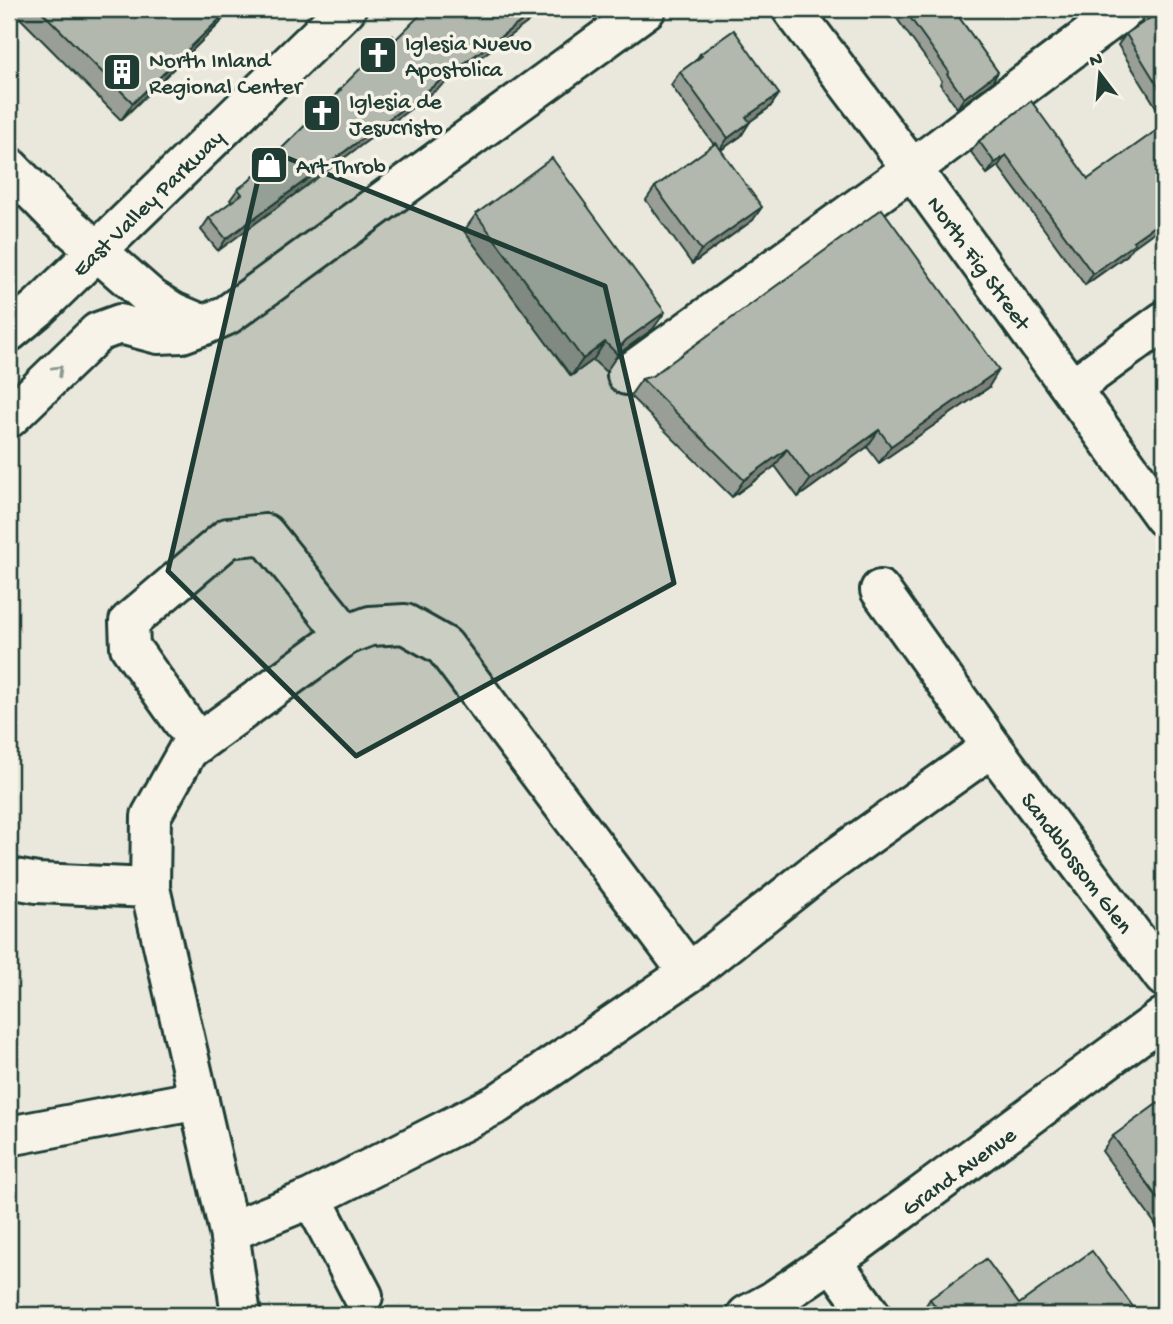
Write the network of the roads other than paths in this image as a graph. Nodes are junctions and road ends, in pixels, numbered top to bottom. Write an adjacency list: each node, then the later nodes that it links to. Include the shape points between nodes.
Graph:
1 (346, 9): 7 (street, East Valley Parkway)
2 (646, 9): 10 (street, via 227,315)
3 (792, 9): 6 (street, North Fig Street)
4 (1125, 9): 6 (street)
5 (9, 167): 7 (street)
6 (912, 169): 13 (street); 14 (street, North Fig Street)
7 (98, 251): 8 (street, East Valley Parkway); 10 (street, via 152,299)
8 (39, 307): 11 (street, East Valley Parkway); 12 (street, East Valley Parkway)
9 (1164, 321): 14 (street)
10 (204, 325): 15 (street, one-way to 10, via 98,332 120,324 158,334 182,333)
11 (9, 332)
12 (9, 355)
13 (627, 375)
14 (1072, 388): 16 (street, North Fig Street)
15 (9, 418)
16 (1164, 517)
17 (880, 590): 20 (street, Sandblossom Glen)
18 (346, 635): 19 (street); 19 (street, via 265,534 228,538 129,622 130,647); 23 (street, via 370,626 405,624 444,646)
19 (198, 743): 22 (street, via 188,750 151,816)
20 (992, 747): 23 (street, via 815,873); 24 (street, Sandblossom Glen)
21 (9, 877): 22 (street, via 37,883)
22 (150, 888): 26 (street)
23 (689, 973): 28 (street, via 497,1104)
24 (1164, 977)
25 (1164, 1017): 30 (street, Grand Avenue)
26 (199, 1100): 27 (street); 29 (street)
27 (9, 1136)
28 (312, 1198): 29 (street); 31 (street)
29 (229, 1232): 32 (street)
30 (832, 1261): 33 (street, Grand Avenue); 34 (street)
31 (363, 1296)
32 (240, 1315)
33 (747, 1315)
34 (871, 1315)

